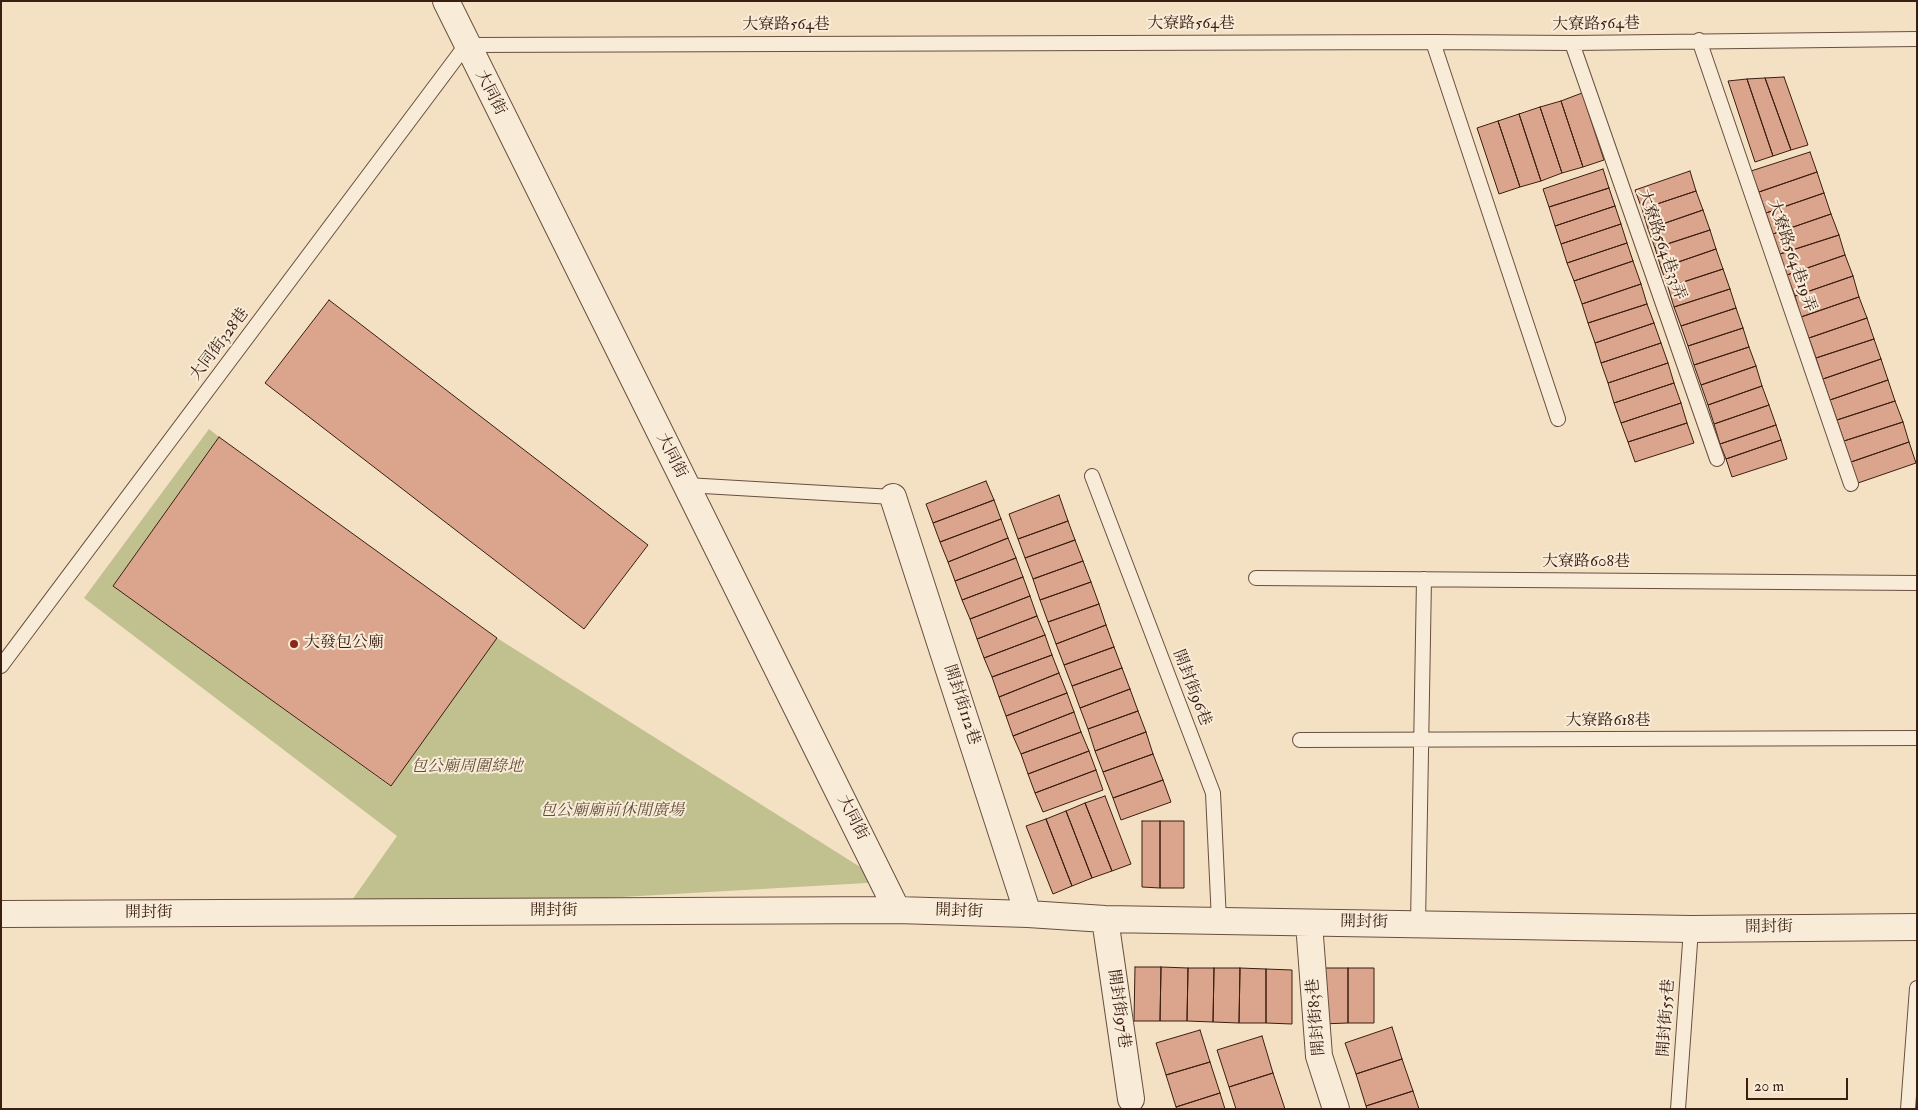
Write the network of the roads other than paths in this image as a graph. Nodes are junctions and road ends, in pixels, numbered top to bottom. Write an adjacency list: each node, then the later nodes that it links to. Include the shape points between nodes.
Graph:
1 (446, 1): 6 (street, 大同街)
2 (1917, 39): 3 (lane, 大寮路564巷)
3 (1699, 40): 5 (lane, 大寮路564巷); 10 (lane, 大寮路564巷19弄)
4 (1433, 42): 5 (lane, 大寮路564巷); 6 (lane, 大寮路564巷); 7 (lane)
5 (1572, 44): 8 (lane, 大寮路564巷33弄)
6 (466, 45): 11 (street, 大同街); 16 (lane, 大同街328巷)
7 (1558, 419)
8 (1716, 459)
9 (1092, 476): 24 (lane, 開封街96巷, via 1213,793)
10 (1851, 484)
11 (686, 485): 12 (lane); 20 (street, 大同街)
12 (893, 497): 22 (street, 開封街112巷)
13 (1256, 578): 14 (lane, 大寮路608巷)
14 (1424, 579): 15 (lane, 大寮路608巷); 19 (lane)
15 (1917, 583)
16 (1, 666)
17 (1917, 738): 19 (lane, 大寮路618巷)
18 (1300, 740): 19 (lane, 大寮路618巷)
19 (1423, 740): 26 (lane)
20 (897, 910): 21 (street, 開封街); 22 (street, 開封街)
21 (1, 914)
22 (1028, 914): 23 (street, 開封街)
23 (1105, 920): 24 (street, 開封街); 30 (street, 開封街97巷)
24 (1219, 921): 25 (street, 開封街)
25 (1309, 922): 26 (street, 開封街); 31 (street, 開封街83巷, via 1319,1056)
26 (1418, 924): 28 (street, 開封街)
27 (1917, 927): 28 (street, 開封街)
28 (1691, 930): 32 (lane, 開封街55巷)
29 (1917, 988): 33 (lane)
30 (1130, 1099)
31 (1336, 1109)
32 (1678, 1109)
33 (1908, 1109)

